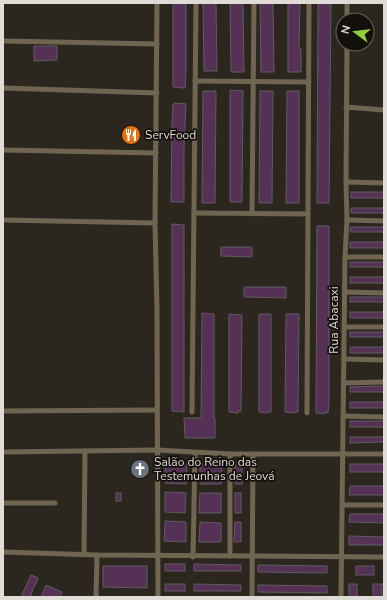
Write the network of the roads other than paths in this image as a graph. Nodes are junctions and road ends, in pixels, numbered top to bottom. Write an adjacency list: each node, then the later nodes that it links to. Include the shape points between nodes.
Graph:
1 (157, 3): 6 (street)
2 (196, 3): 8 (street)
3 (254, 3): 9 (street)
4 (309, 3): 10 (street)
5 (3, 41): 6 (street)
6 (157, 44): 12 (street)
7 (347, 52): 13 (street, Rua Abacaxi)
8 (196, 81): 9 (street); 19 (street)
9 (253, 82): 10 (street); 20 (street)
10 (309, 82): 21 (street)
11 (3, 88): 12 (street)
12 (157, 93): 16 (street)
13 (346, 107): 14 (street); 17 (street, Rua Abacaxi)
14 (384, 110)
15 (3, 150): 16 (street)
16 (156, 153): 25 (street)
17 (346, 182): 18 (street); 23 (street, Rua Abacaxi)
18 (384, 183)
19 (194, 213): 20 (street); 38 (street)
20 (252, 214): 21 (street)
21 (308, 214): 39 (street)
22 (3, 220): 25 (street)
23 (347, 220): 24 (street); 26 (street, Rua Abacaxi)
24 (384, 221)
25 (155, 222): 36 (street)
26 (345, 257): 27 (street); 28 (street, Rua Abacaxi)
27 (384, 257)
28 (344, 292): 29 (street); 30 (street, Rua Abacaxi)
29 (384, 293)
30 (345, 327): 31 (street); 32 (street, Rua Abacaxi)
31 (384, 327)
32 (344, 360): 33 (street); 35 (street, Rua Abacaxi)
33 (384, 360)
34 (384, 382): 35 (street)
35 (344, 383): 40 (street, Rua Abacaxi)
36 (157, 410): 37 (street); 42 (street)
37 (3, 411)
38 (192, 412)
39 (307, 413)
40 (343, 416): 41 (street); 48 (street, Rua Abacaxi)
41 (384, 417)
42 (157, 450): 43 (street); 45 (street); 57 (street)
43 (85, 451): 44 (street); 55 (street)
44 (3, 452)
45 (195, 453): 46 (street); 58 (street)
46 (230, 454): 47 (street); 59 (street)
47 (253, 454): 48 (street); 60 (street)
48 (343, 454): 49 (street); 52 (street, Rua Abacaxi)
49 (384, 454)
50 (3, 503): 51 (street)
51 (55, 503)
52 (343, 505): 53 (street); 61 (street, Rua Abacaxi)
53 (384, 505)
54 (3, 552): 55 (street)
55 (84, 554): 56 (street)
56 (97, 555): 57 (street); 63 (street)
57 (158, 556): 58 (street); 65 (street)
58 (194, 556): 59 (street)
59 (230, 556): 60 (street)
60 (253, 556): 61 (street); 66 (street)
61 (342, 557): 62 (street); 67 (street, Rua Abacaxi)
62 (384, 557)
63 (96, 597): 64 (street)
64 (101, 597)
65 (158, 597)
66 (252, 597)
67 (341, 597)

